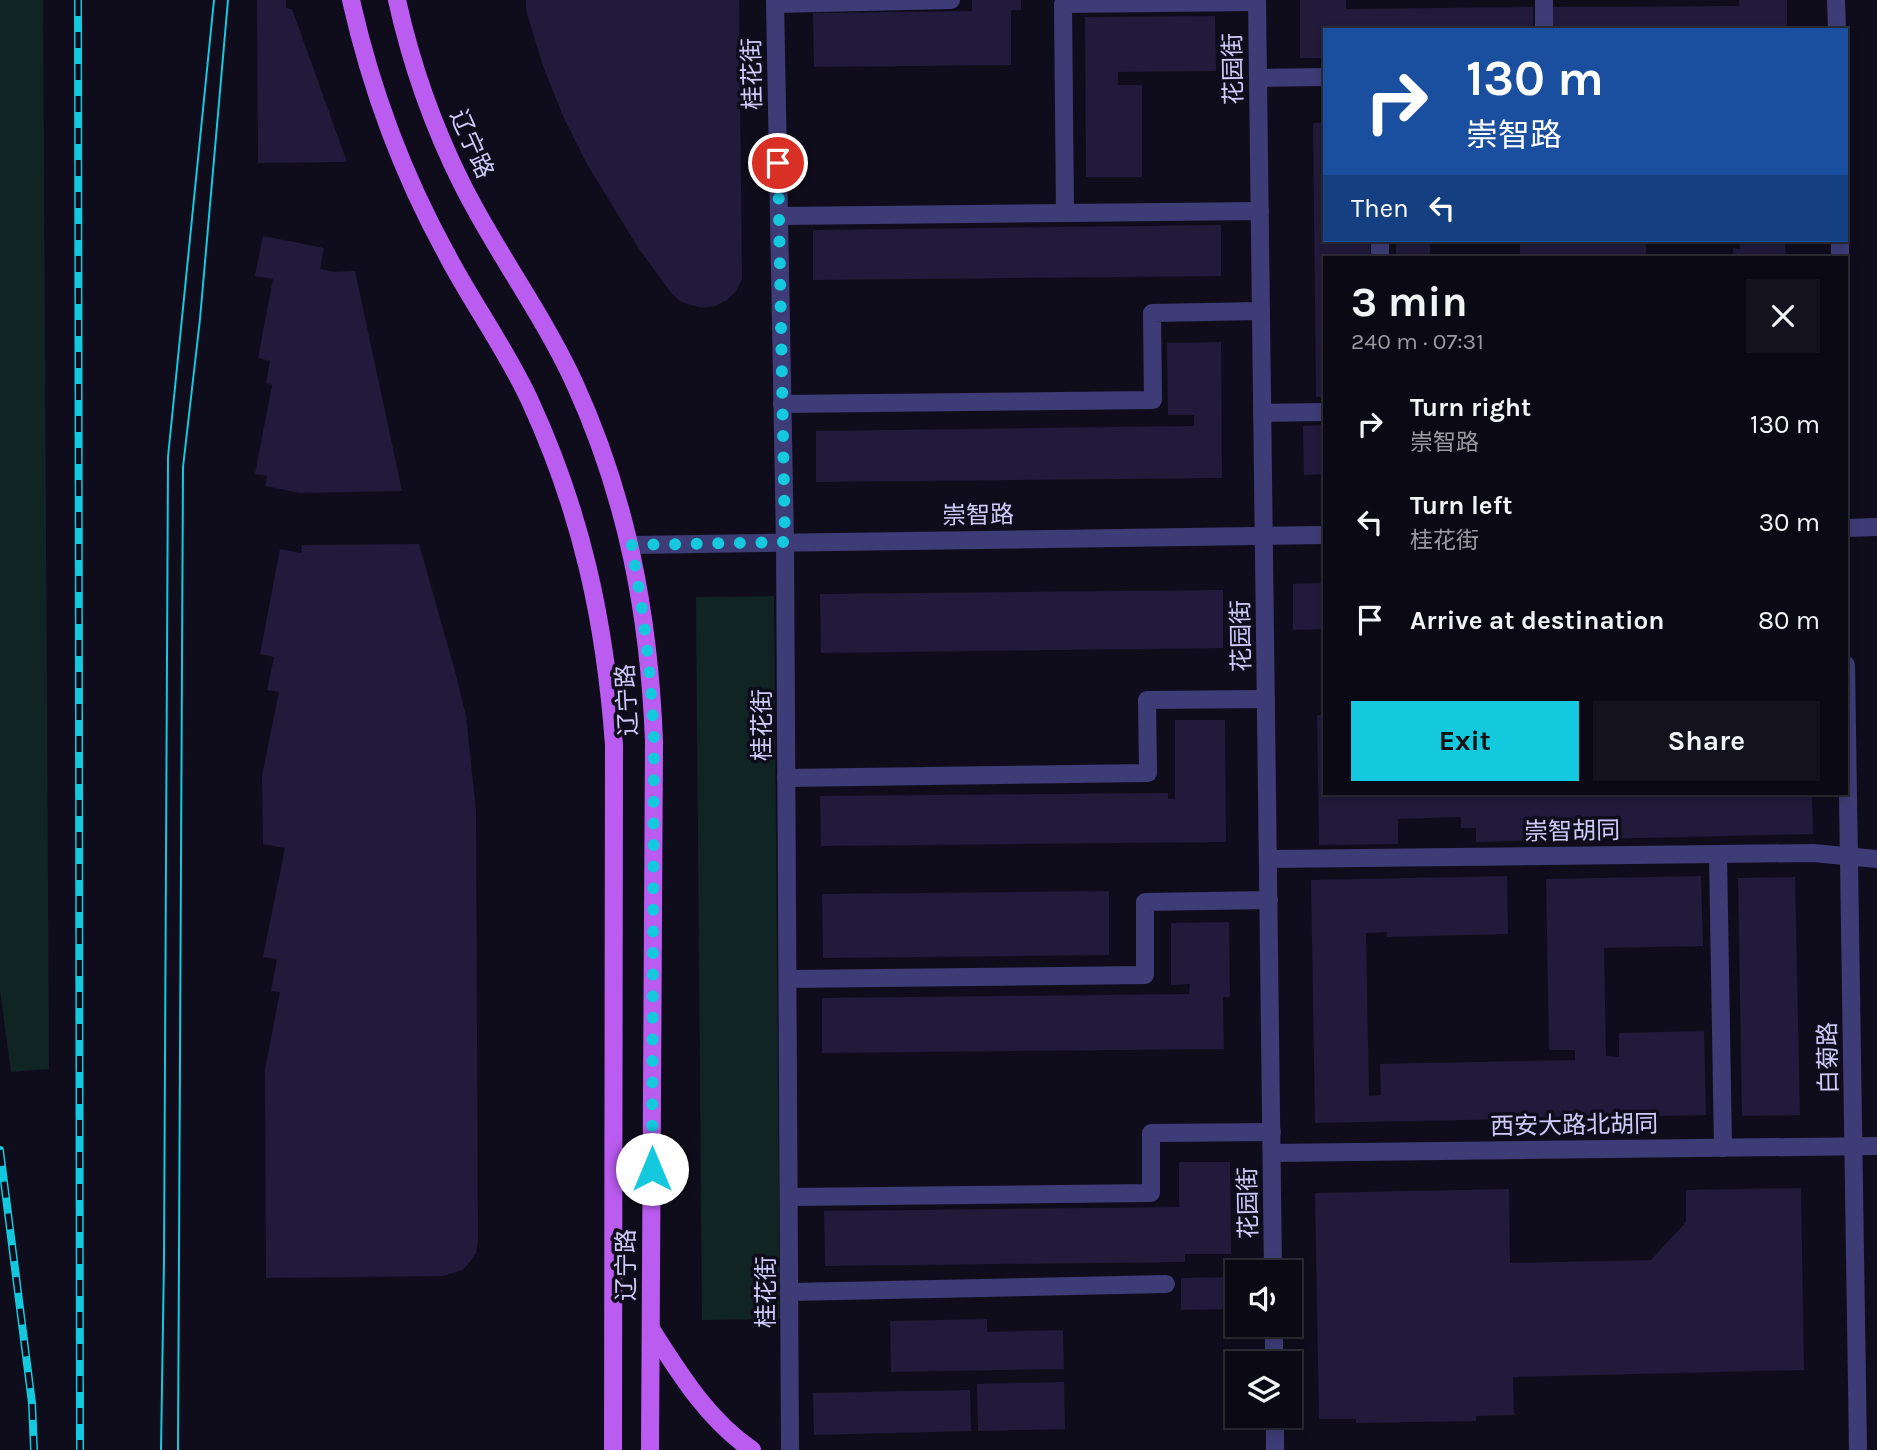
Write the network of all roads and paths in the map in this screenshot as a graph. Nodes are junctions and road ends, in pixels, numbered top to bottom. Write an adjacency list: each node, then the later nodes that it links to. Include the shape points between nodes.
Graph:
1 (351, 0): 45 (main road, 辽宁路, via 377,95 420,204 505,352 551,448 587,559 600,620 614,745)
2 (397, 0): 24 (main road, 辽宁路, via 439,134 462,185 573,381 615,485)
3 (951, 0): 7 (street)
4 (1544, 0): 8 (street)
5 (1836, 0): 9 (street)
6 (1257, 1): 11 (street, 花园街); 13 (street, via 1063,4)
7 (775, 2): 14 (street, 桂花街)
8 (1544, 28)
9 (1837, 28)
10 (1323, 77): 11 (street)
11 (1258, 78): 12 (street, 花园街)
12 (1260, 211): 13 (street); 15 (street, 花园街)
13 (1065, 213): 14 (street)
14 (779, 216): 16 (street, 桂花街)
15 (1261, 311): 16 (street, via 1152,313 1153,400); 18 (street, 花园街)
16 (782, 404): 23 (street, 桂花街)
17 (1323, 412): 18 (street)
18 (1262, 413): 22 (street, 花园街)
19 (1877, 527): 20 (street)
20 (1848, 528)
21 (1323, 535): 22 (street, 崇智路)
22 (1264, 536): 23 (street, 崇智路); 25 (street, 花园街)
23 (785, 542): 24 (street, 崇智路); 26 (street, 桂花街)
24 (631, 545): 43 (main road, 辽宁路, via 649,650 654,741)
25 (1266, 699): 26 (street, via 1147,700 1148,773); 30 (street, 花园街)
26 (786, 778): 33 (street, 桂花街)
27 (1848, 793): 29 (street, 白菊路)
28 (1718, 854): 29 (street, 崇智胡同); 30 (street, 崇智胡同); 37 (street)
29 (1849, 857): 31 (street, 崇智胡同); 35 (street, 白菊路)
30 (1268, 859): 32 (street, 花园街)
31 (1877, 859)
32 (1269, 900): 33 (street, via 1145,901 1145,975); 34 (street, 花园街)
33 (788, 979): 39 (street, 桂花街)
34 (1272, 1132): 38 (street, 花园街); 39 (street, via 1151,1133 1151,1193)
35 (1853, 1146): 36 (street, 西安大路北胡同); 37 (street, 西安大路北胡同); 50 (street, 白菊路)
36 (1877, 1146)
37 (1723, 1148): 38 (street, 西安大路北胡同)
38 (1272, 1153): 40 (street, 花园街)
39 (789, 1197): 42 (street, 桂花街)
40 (1273, 1260)
41 (1166, 1284): 42 (street)
42 (790, 1292): 48 (street, 桂花街)
43 (651, 1329): 46 (main road, 辽宁路); 47 (main road, via 710,1414)
44 (1275, 1428): 49 (street)
45 (612, 1450)
46 (650, 1450)
47 (752, 1450)
48 (790, 1450)
49 (1275, 1450)
50 (1858, 1450)

